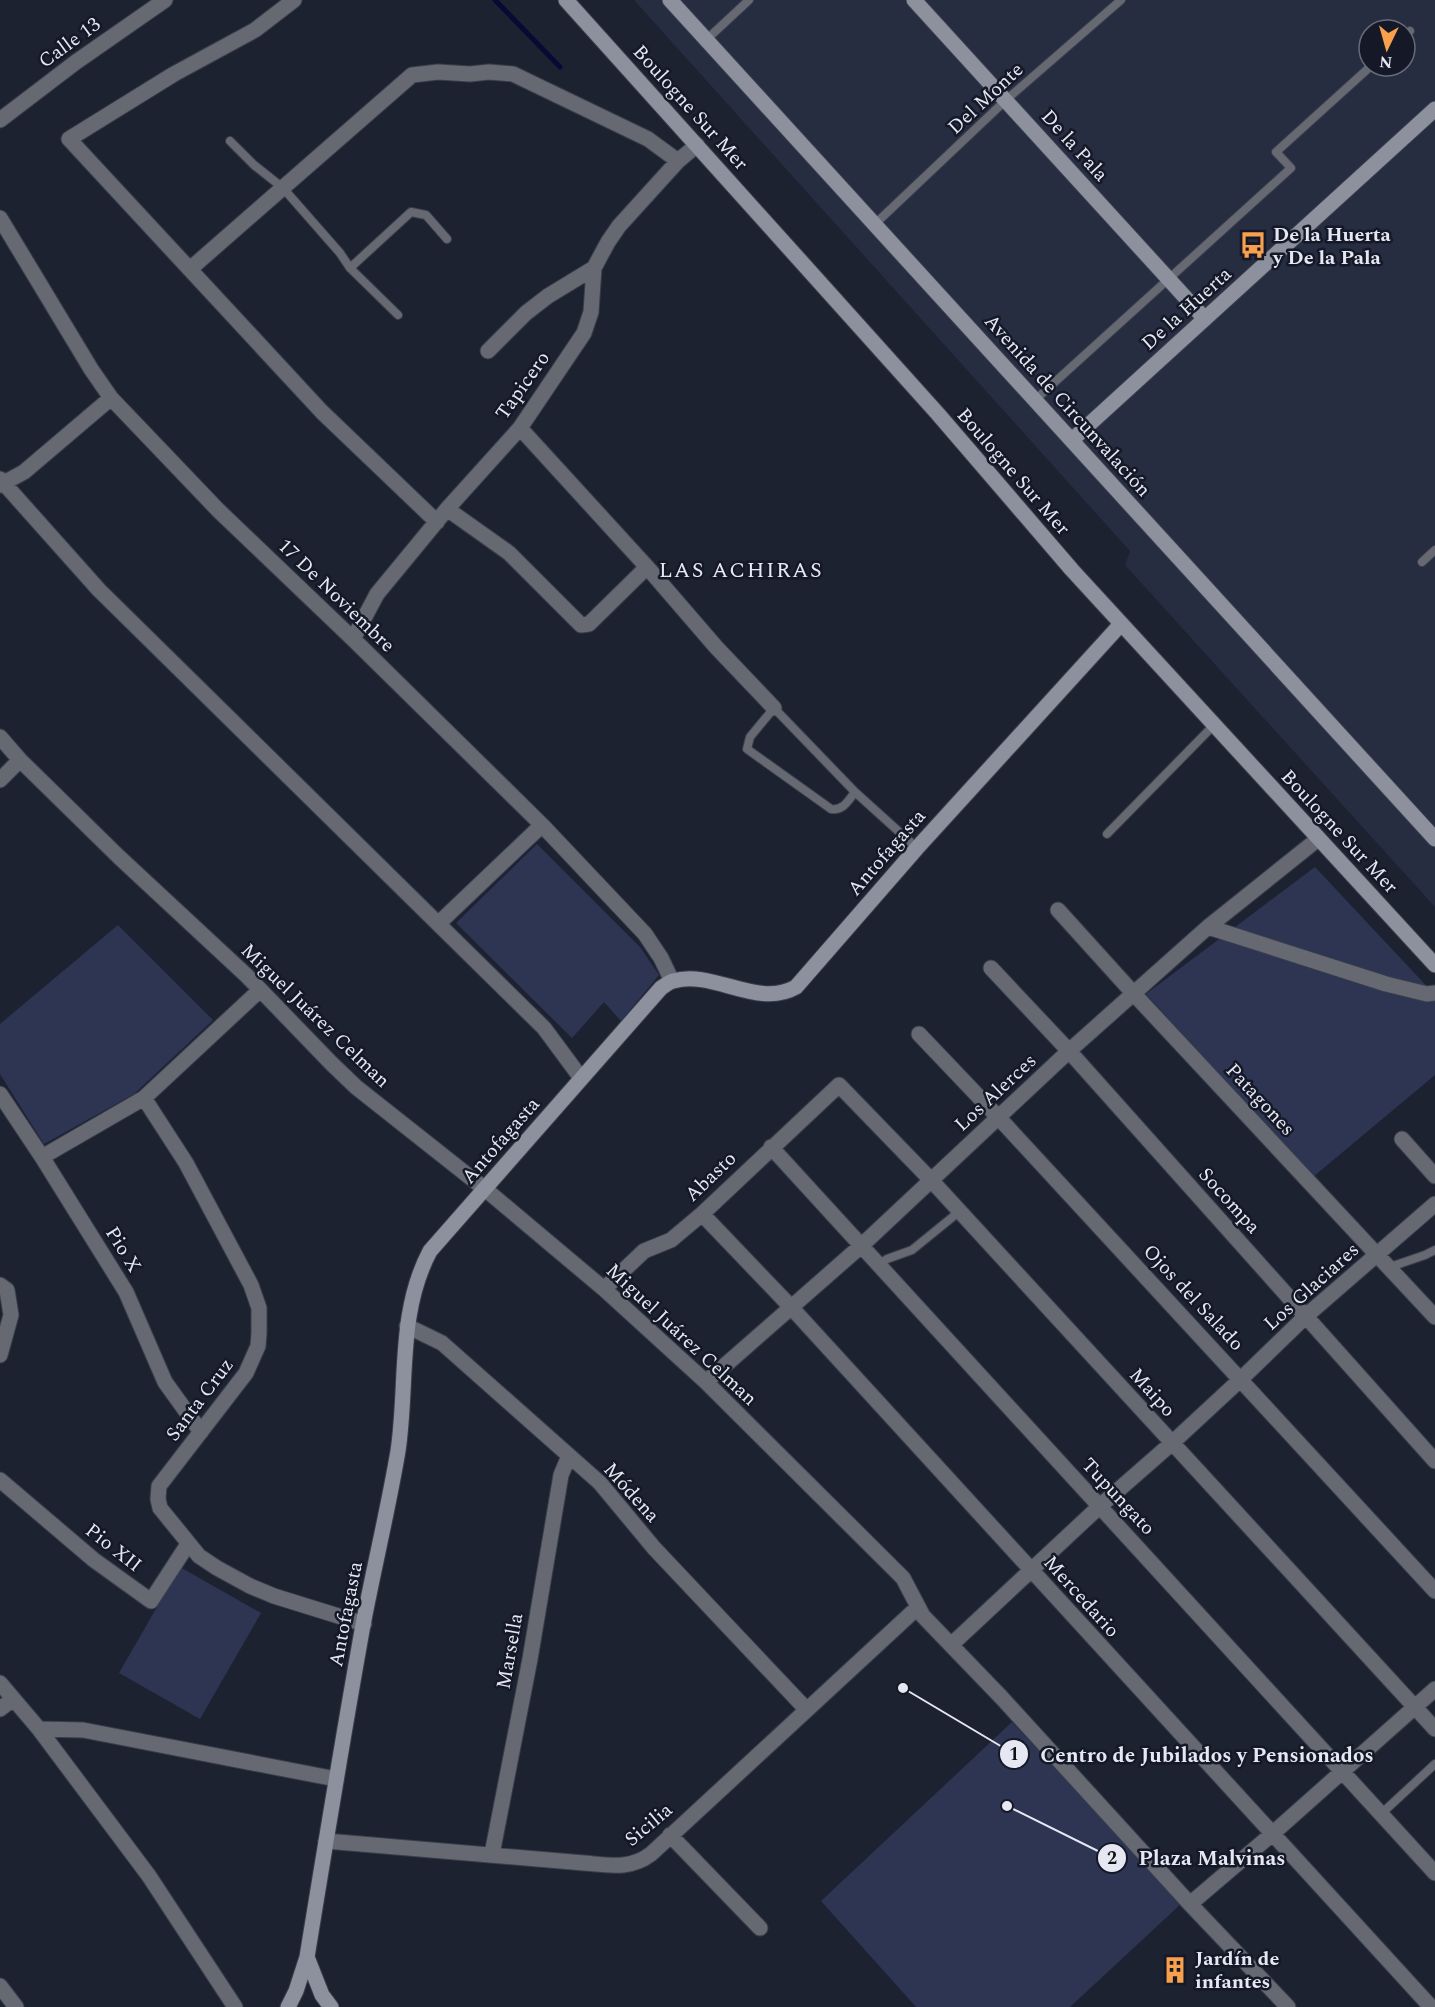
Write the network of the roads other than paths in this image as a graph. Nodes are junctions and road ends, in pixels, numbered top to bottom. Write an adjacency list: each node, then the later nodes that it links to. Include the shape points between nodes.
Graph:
1 (165, 0): 12 (street, Calle 13)
2 (294, 0): 22 (street, via 255,30 174,74 69,140)
3 (566, 0): 14 (street, Boulogne Sur Mer)
4 (670, 0): 8 (street, Avenida de Circunvalación)
5 (748, 0): 8 (lane)
6 (914, 0): 10 (street, De la Pala)
7 (1121, 0): 10 (lane, Del Monte)
8 (706, 40): 18 (street, Avenida de Circunvalación)
9 (1358, 78): 23 (lane, via 1276,152 1291,168)
10 (1006, 100): 18 (lane, Del Monte); 23 (street, De la Pala)
11 (1435, 109): 25 (street, De la Huerta)
12 (0, 120)
13 (230, 141): 16 (lane)
14 (697, 145): 15 (street, Tapicero); 37 (street, Boulogne Sur Mer)
15 (678, 161): 16 (street, via 648,139 522,77 489,72 423,72 412,75); 21 (street, Tapicero, via 619,226)
16 (283, 188): 20 (lane); 22 (street)
17 (0, 218): 27 (street, 17 De Noviembre)
18 (875, 224): 28 (street, Avenida de Circunvalación)
19 (447, 239): 20 (lane, via 426,215 411,212)
20 (350, 268): 24 (lane)
21 (594, 268): 26 (street, via 526,313); 29 (street, Tapicero, via 588,324)
22 (190, 269): 33 (street, via 322,412)
23 (1168, 279): 25 (street, De la Pala); 28 (lane)
24 (398, 315)
25 (1205, 319): 30 (street, De la Huerta)
26 (488, 351)
27 (111, 398): 31 (street, via 24,472); 38 (street, 17 De Noviembre, via 218,510)
28 (1035, 400): 30 (street, Avenida de Circunvalación)
29 (520, 428): 32 (street, Tapicero); 36 (street)
30 (1072, 440): 47 (street, Avenida de Circunvalación)
31 (1, 482): 51 (street, via 99,590)
32 (447, 509): 33 (street, Tapicero); 36 (street, via 509,553 580,625 589,624)
33 (437, 522): 38 (street, Tapicero, via 376,594)
34 (1435, 550): 35 (lane)
35 (1422, 562)
36 (647, 567): 39 (street)
37 (1121, 624): 40 (street, Boulogne Sur Mer); 49 (street, Antofagasta)
38 (353, 639): 45 (street, 17 De Noviembre)
39 (774, 708): 44 (lane); 44 (lane, via 750,737 747,749 831,809 842,808)
40 (1214, 725): 46 (lane); 48 (street, Boulogne Sur Mer)
41 (0, 737): 42 (street, Miguel Juárez Celman)
42 (20, 760): 43 (street); 56 (street, Miguel Juárez Celman)
43 (0, 780)
44 (855, 792): 49 (lane)
45 (542, 825): 51 (street); 55 (street, 17 De Noviembre, via 645,934)
46 (1107, 834)
47 (1435, 838)
48 (1317, 839): 52 (street, Los Alerces); 53 (street, Boulogne Sur Mer)
49 (917, 848): 55 (street, Antofagasta, via 796,987 785,993 770,995 697,980)
50 (1058, 910): 58 (street, Patagones)
51 (439, 923): 61 (street, via 544,1028)
52 (1208, 927): 57 (street, via 1386,984); 58 (street, Los Alerces)
53 (1435, 965)
54 (991, 968): 60 (street, Socompa)
55 (672, 981): 61 (street, Antofagasta, via 661,988)
56 (260, 990): 64 (street); 71 (street, Miguel Juárez Celman, via 356,1087)
57 (1435, 993)
58 (1134, 994): 60 (street, Los Alerces); 77 (street, Patagones)
59 (920, 1034): 65 (street, Ojos del Salado)
60 (1070, 1051): 65 (street, Los Alerces); 83 (street, Socompa)
61 (582, 1078): 71 (street, Antofagasta)
62 (839, 1085): 67 (street, Abasto); 70 (street, Maipo)
63 (0, 1094): 68 (street, Pio X)
64 (144, 1098): 68 (street); 89 (street, Santa Cruz, via 186,1163 259,1308 253,1361)
65 (999, 1118): 70 (street, Los Alerces); 87 (street, Ojos del Salado)
66 (1402, 1139): 69 (street)
67 (771, 1147): 74 (street, Abasto); 75 (street, Tupungato)
68 (42, 1157): 89 (street, Pio X, via 126,1293 165,1382)
69 (1435, 1176)
70 (932, 1180): 73 (street, Maipo); 75 (street, Los Alerces)
71 (485, 1189): 81 (street, Miguel Juárez Celman); 85 (street, Antofagasta, via 430,1251 417,1279)
72 (1435, 1204): 77 (street, Los Glaciares)
73 (960, 1211): 78 (lane, via 912,1250); 90 (street, Maipo)
74 (702, 1214): 81 (street, Abasto, via 670,1240 644,1251); 82 (street, Mercedario)
75 (861, 1246): 78 (street, Tupungato); 82 (street, Los Alerces)
76 (1435, 1250): 79 (lane)
77 (1378, 1254): 79 (street, Patagones); 83 (street, Los Glaciares)
78 (878, 1265): 94 (street, Tupungato)
79 (1390, 1268): 84 (street, Patagones)
80 (0, 1285): 86 (street, via 7,1290 10,1314)
81 (604, 1289): 88 (street, Miguel Juárez Celman)
82 (790, 1306): 88 (street, Los Alerces); 96 (street, Mercedario)
83 (1306, 1316): 87 (street, Los Glaciares); 92 (street, Socompa)
84 (1435, 1317)
85 (407, 1326): 91 (street, Módena, via 442,1343); 99 (street, Antofagasta, via 398,1448)
86 (0, 1355)
87 (1241, 1379): 90 (street, Los Glaciares); 97 (street, Ojos del Salado)
88 (706, 1382): 98 (street, Miguel Juárez Celman, via 903,1578)
89 (201, 1432): 95 (street, Santa Cruz, via 159,1486 160,1508)
90 (1172, 1443): 94 (street, Los Glaciares); 104 (street, Maipo)
91 (569, 1456): 106 (street, Módena, via 600,1483 654,1548); 116 (street, Marsella, via 561,1475)
92 (1435, 1461)
93 (0, 1480): 95 (street, Pio XII, via 94,1560 151,1601)
94 (1100, 1506): 96 (street, Los Glaciares); 110 (street, Tupungato)
95 (188, 1544): 99 (street, Santa Cruz, via 199,1556 250,1586)
96 (1031, 1571): 100 (street, Los Glaciares); 114 (street, Mercedario)
97 (1435, 1591)
98 (917, 1608): 100 (street, Miguel Juárez Celman); 106 (street, Sicilia)
99 (364, 1624): 111 (street, Antofagasta)
100 (951, 1645): 118 (street, Miguel Juárez Celman)
101 (0, 1683): 103 (street)
102 (1435, 1689): 104 (street)
103 (13, 1699): 105 (street); 108 (street)
104 (1415, 1707): 107 (street, Maipo); 110 (street)
105 (0, 1709)
106 (806, 1709): 113 (street, Sicilia)
107 (1435, 1728)
108 (39, 1729): 111 (street, via 83,1730); 123 (street, via 149,1876)
109 (1435, 1764): 112 (lane)
110 (1342, 1771): 112 (street, Tupungato); 114 (street)
111 (336, 1779): 115 (street, Antofagasta)
112 (1381, 1814): 117 (street, Tupungato)
113 (670, 1835): 116 (street, Sicilia, via 643,1860 622,1866); 119 (street)
114 (1271, 1835): 118 (street); 127 (street, Mercedario)
115 (326, 1841): 116 (street, Sicilia); 120 (street, Antofagasta)
116 (492, 1854)
117 (1435, 1873)
118 (1190, 1904): 126 (street, Miguel Juárez Celman)
119 (760, 1928)
120 (307, 1957): 124 (street, Antofagasta); 125 (street)
121 (0, 1986): 122 (street)
122 (16, 2007)
123 (235, 2007)
124 (288, 2007)
125 (331, 2007)
126 (1288, 2007)
127 (1431, 2007)

